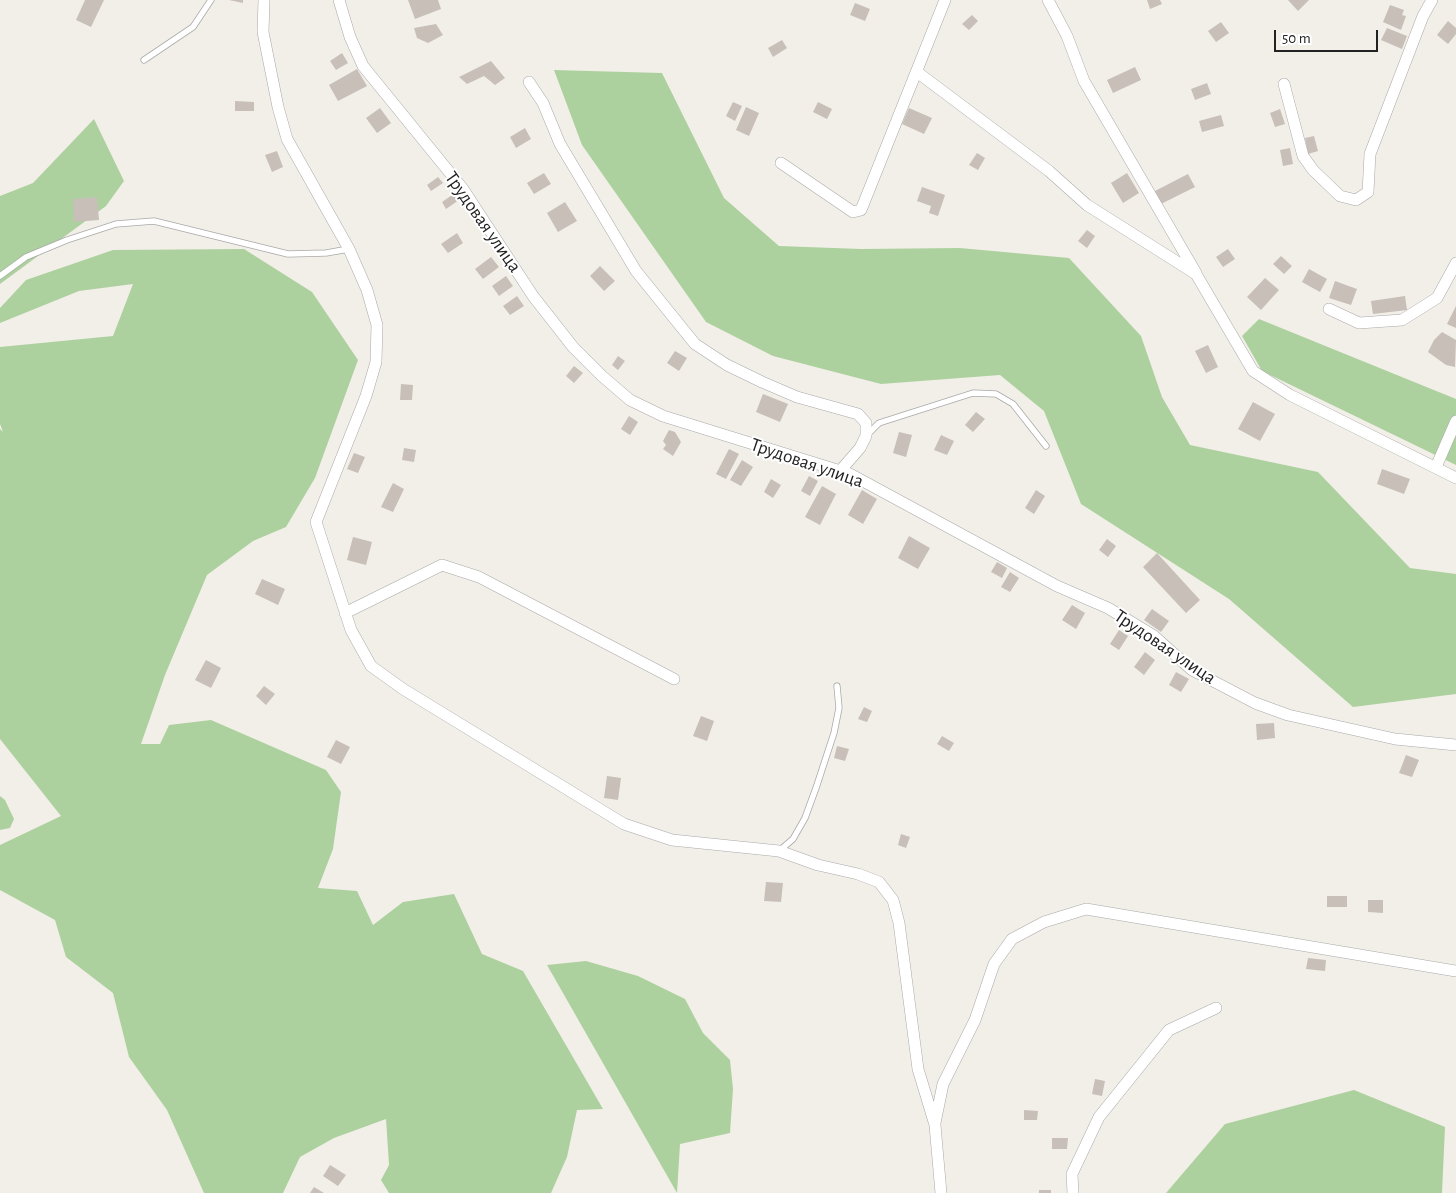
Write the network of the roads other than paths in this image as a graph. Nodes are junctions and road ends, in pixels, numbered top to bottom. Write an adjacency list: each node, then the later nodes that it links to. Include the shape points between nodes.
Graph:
1 (211, 0): 7 (lane, via 193,27)
2 (264, 0): 12 (street, via 263,32 287,139)
3 (339, 0): 21 (street, Трудовая улица, via 363,66 463,189 533,296 573,347 602,376 630,400 663,416)
4 (945, 0): 8 (street)
5 (1048, 0): 14 (street, via 1067,36 1084,81)
6 (1432, 0): 10 (street, via 1370,154 1368,192 1356,200 1340,196 1303,156)
7 (144, 60)
8 (917, 72): 11 (street, via 861,210 853,212); 14 (street, via 1049,170 1087,205)
9 (529, 82): 18 (street, via 543,103 560,144 636,270 695,344 762,382 858,414 866,423)
10 (1284, 84)
11 (781, 163)
12 (349, 249): 15 (lane, via 288,254 154,221 116,224 68,240 26,257); 23 (street, via 367,290 377,325 376,362 366,396 316,522)
13 (1456, 263): 16 (street, via 1437,298 1402,320 1359,323)
14 (1196, 274): 20 (street, via 1253,371 1290,395)
15 (0, 276)
16 (1329, 309)
17 (1456, 421): 20 (street)
18 (866, 436): 19 (lane, via 879,423 973,392 996,394 1013,404); 21 (street)
19 (1046, 446)
20 (1436, 468): 22 (street)
21 (840, 471): 26 (street, Трудовая улица, via 893,496 1057,586 1108,608 1154,636 1192,670 1255,703 1288,715 1395,739)
22 (1456, 478)
23 (345, 614): 24 (street, via 442,565 479,577); 27 (street, via 371,666 402,689 624,824 672,840)
24 (674, 679)
25 (837, 686): 27 (lane, via 839,708 834,733 805,818 793,839)
26 (1456, 745)
27 (779, 851): 30 (street, via 879,882 893,900 899,923 918,1070)
28 (1456, 971): 30 (street, via 1086,909 1044,922 1012,939 994,964 975,1020 943,1084)
29 (1216, 1008): 32 (street, via 1169,1030 1098,1117 1072,1174)
30 (935, 1125): 31 (street)
31 (941, 1193)
32 (1073, 1193)

